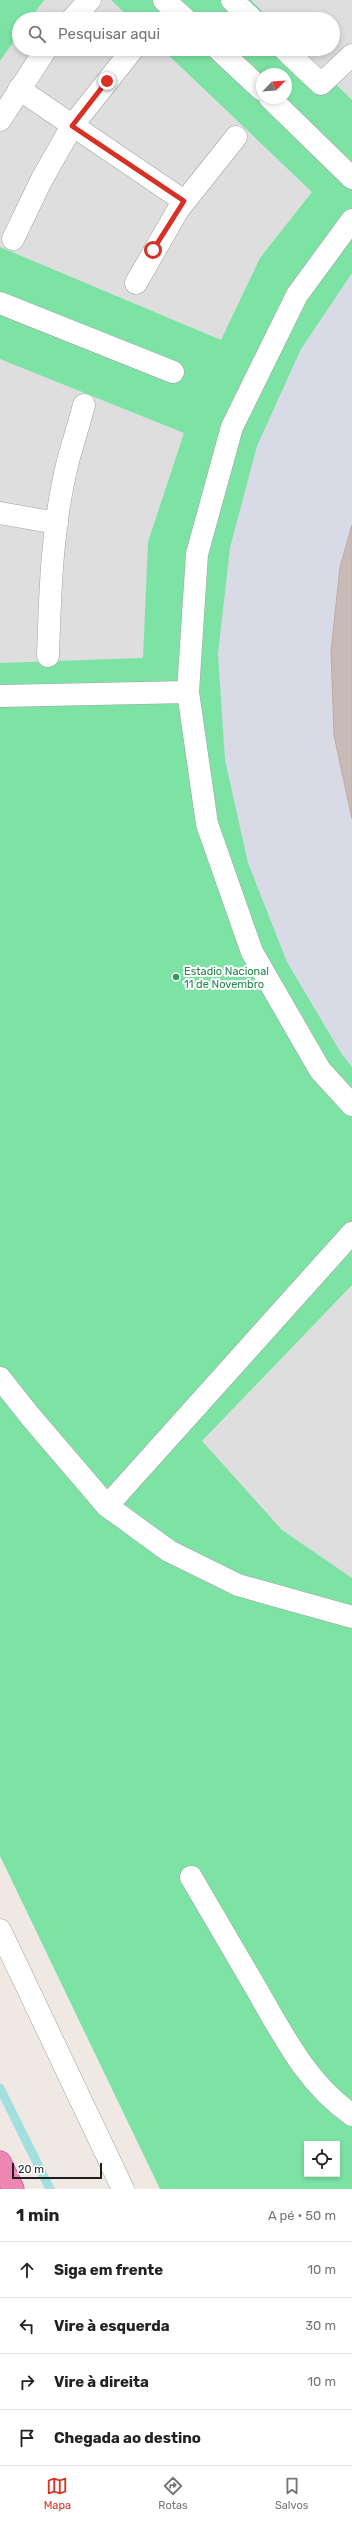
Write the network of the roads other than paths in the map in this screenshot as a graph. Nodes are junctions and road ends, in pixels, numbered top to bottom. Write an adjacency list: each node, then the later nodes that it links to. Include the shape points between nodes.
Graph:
1 (90, 0): 4 (street)
2 (164, 0): 5 (street)
3 (232, 0): 6 (street)
4 (79, 12)
5 (177, 12)
6 (245, 12)
7 (352, 55): 11 (street, via 321,84)
8 (40, 56): 13 (street)
9 (127, 56): 16 (street)
10 (226, 56): 12 (street)
11 (291, 56)
12 (256, 84)
13 (10, 94): 15 (street); 16 (street)
14 (276, 104): 18 (street)
15 (0, 120)
16 (72, 126): 19 (street); 21 (street, via 42,179)
17 (236, 137): 19 (street)
18 (352, 178)
19 (184, 201): 22 (street)
20 (352, 220): 29 (street, via 297,295 232,427 197,554)
21 (13, 239)
22 (136, 283)
23 (0, 303): 24 (street)
24 (173, 372)
25 (84, 406): 27 (street, via 68,462)
26 (0, 513): 27 (street)
27 (57, 523): 28 (street, via 50,591)
28 (48, 656)
29 (188, 692): 30 (street); 31 (street, via 207,824 252,952 320,1070)
30 (0, 696)
31 (352, 1105)
32 (352, 1233): 34 (street)
33 (0, 1378): 34 (street)
34 (106, 1506): 35 (street, via 169,1551 238,1585)
35 (352, 1617)
36 (191, 1877): 38 (street, via 282,2033 314,2082 335,2103)
37 (0, 1930): 41 (street)
38 (352, 2115)
39 (0, 2162): 40 (highway)
40 (13, 2189)
41 (123, 2189)

